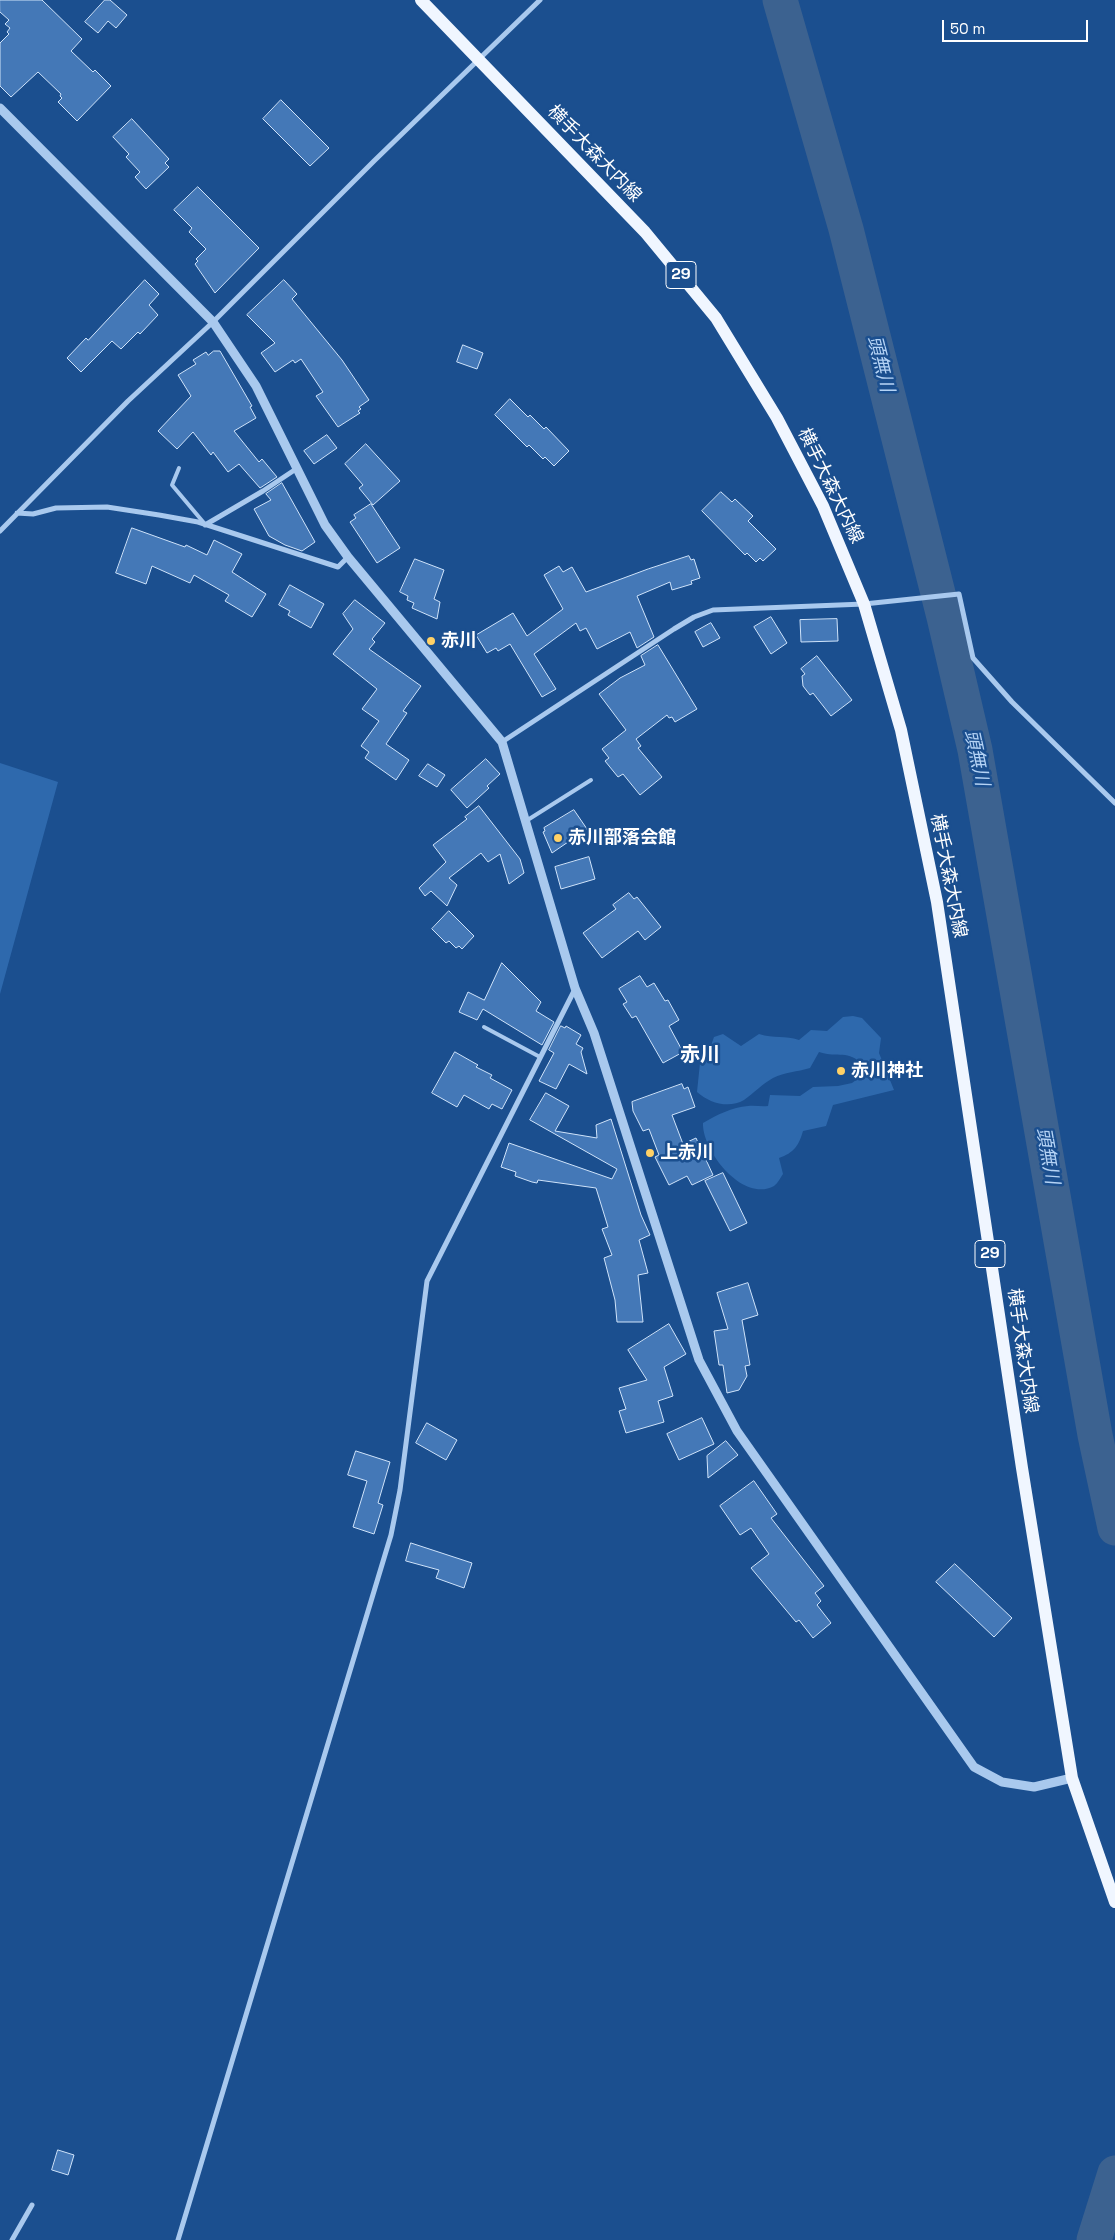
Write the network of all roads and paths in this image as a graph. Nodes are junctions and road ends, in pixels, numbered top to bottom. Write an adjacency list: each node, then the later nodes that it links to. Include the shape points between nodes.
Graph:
1 (421, 0): 3 (main road, 横手大森大内線 / 29)
2 (540, 0): 3 (street)
3 (478, 59): 5 (street); 12 (main road, 横手大森大内線 / 29, via 645,232 716,318 777,418 823,506)
4 (0, 108): 5 (street)
5 (213, 322): 7 (street, via 256,386); 8 (street, via 128,400)
6 (179, 468): 9 (lane, via 172,486)
7 (296, 469): 9 (street); 11 (street, via 325,525)
8 (17, 514): 9 (street, via 56,508 107,507); 10 (street)
9 (205, 525): 11 (street, via 338,567)
10 (0, 531)
11 (348, 558): 13 (street)
12 (864, 604): 13 (street, via 713,610 694,617); 15 (street, via 959,594 973,658 1012,702); 20 (main road, 横手大森大内線 / 29, via 901,730 937,902)
13 (502, 742): 16 (street)
14 (591, 780): 16 (lane)
15 (1115, 803)
16 (526, 821): 17 (street)
17 (575, 988): 19 (street); 20 (street, via 597,1042 699,1360 737,1430 974,1767 1002,1782 1034,1787)
18 (484, 1026): 19 (lane)
19 (540, 1056): 24 (street, via 427,1281 392,1535)
20 (1072, 1778): 21 (main road, 横手大森大内線 / 29)
21 (1115, 1902)
22 (32, 2205): 23 (street)
23 (12, 2240)
24 (178, 2240)

